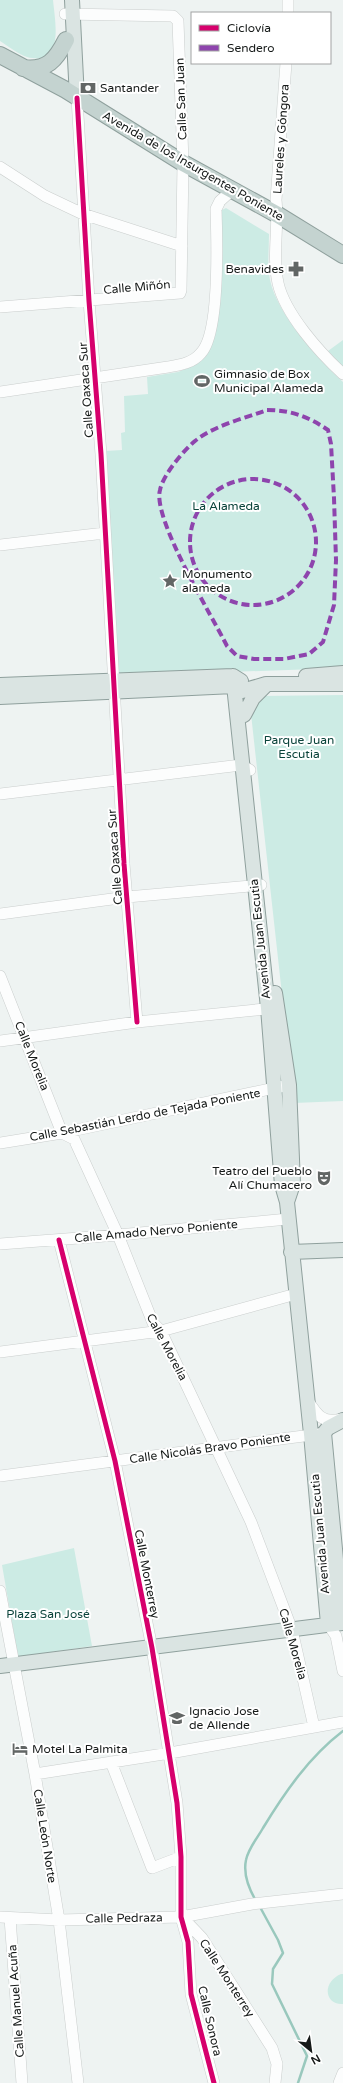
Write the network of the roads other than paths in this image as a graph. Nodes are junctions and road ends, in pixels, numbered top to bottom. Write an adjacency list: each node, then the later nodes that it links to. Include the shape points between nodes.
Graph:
1 (288, 0): 3 (street)
2 (69, 7): 4 (main road); 8 (main road); 9 (street, Calle San Juan, via 176,17)
3 (288, 12)
4 (66, 40): 7 (highway, via 53,61 43,67); 8 (main road)
5 (0, 55): 7 (highway, Avenida de los Insurgentes Poniente)
6 (286, 64): 13 (street, Laureles y Góngora, via 276,200)
7 (21, 68): 8 (highway, Avenida de los Insurgentes Poniente)
8 (72, 94): 9 (highway, Avenida de los Insurgentes Poniente); 12 (street, Calle Oaxaca Sur)
9 (183, 163): 11 (highway, Avenida de los Insurgentes Poniente); 14 (street, Calle San Juan)
10 (0, 167): 12 (street, via 45,196)
11 (230, 191): 13 (highway, Avenida de los Insurgentes Poniente); 20 (street, via 216,209 218,273 209,340 202,352 195,359 183,364)
12 (83, 214): 14 (street); 17 (street, Calle Oaxaca Sur)
13 (278, 215): 15 (highway, Avenida de los Insurgentes Poniente); 19 (street, Laureles y Góngora, via 276,262 278,283 285,302 294,318 324,356)
14 (182, 246): 16 (street, Calle San Juan)
15 (343, 254)
16 (180, 293): 17 (street, Calle Miñón)
17 (89, 301): 18 (street, Calle Miñón); 20 (street, Calle Oaxaca Sur)
18 (0, 307)
19 (343, 374)
20 (96, 378): 21 (street); 22 (street, Calle Oaxaca Sur)
21 (0, 392)
22 (105, 533): 23 (street); 29 (street, Calle Oaxaca Sur)
23 (0, 545)
24 (343, 673): 25 (main road)
25 (237, 683): 26 (main road); 29 (main road); 31 (main road, Avenida Juan Escutia); 32 (main road, Avenida Juan Escutia)
26 (266, 684): 27 (main road); 31 (main road, via 256,694)
27 (343, 684)
28 (0, 685): 29 (main road)
29 (115, 685): 30 (main road); 33 (street, Calle Oaxaca Sur)
30 (0, 697)
31 (244, 715): 32 (main road, Avenida Juan Escutia)
32 (246, 767): 33 (street); 35 (main road, Avenida Juan Escutia)
33 (120, 778): 34 (street); 36 (street, Calle Oaxaca Sur)
34 (0, 794)
35 (257, 885): 36 (street); 39 (main road, Avenida Juan Escutia)
36 (127, 897): 37 (street); 40 (street, Calle Oaxaca Sur)
37 (0, 914)
38 (0, 976): 41 (street, Calle Morelia)
39 (272, 1008): 40 (street); 43 (main road, Avenida Juan Escutia); 44 (main road, Avenida Juan Escutia)
40 (137, 1022): 41 (street)
41 (24, 1037): 42 (street); 45 (street, Calle Morelia)
42 (0, 1041)
43 (289, 1085): 44 (street, Calle Sebastián Lerdo de Tejada Poniente); 47 (main road, Avenida Juan Escutia, via 293,1184)
44 (274, 1089): 45 (street, Calle Sebastián Lerdo de Tejada Poniente); 47 (main road, Avenida Juan Escutia, via 282,1185)
45 (62, 1133): 46 (street, Calle Sebastián Lerdo de Tejada Poniente); 49 (street, Calle Morelia, via 74,1139)
46 (0, 1143)
47 (287, 1202): 48 (main road, Avenida Juan Escutia)
48 (288, 1219): 49 (street, Calle Amado Nervo Poniente); 53 (main road, Avenida Juan Escutia)
49 (118, 1236): 50 (street, Calle Amado Nervo Poniente); 55 (street, Calle Morelia, via 152,1323)
50 (59, 1240): 51 (street, Calle Amado Nervo Poniente); 56 (street, Calle Monterrey)
51 (0, 1244)
52 (343, 1250): 53 (main road)
53 (291, 1252): 54 (main road, Avenida Juan Escutia)
54 (296, 1294): 55 (street); 58 (main road, Avenida Juan Escutia)
55 (162, 1331): 56 (street); 61 (street, Calle Morelia)
56 (86, 1341): 57 (street); 62 (street, Calle Monterrey)
57 (0, 1352)
58 (307, 1400): 59 (street, via 315,1412 324,1419 332,1422); 60 (main road, Avenida Juan Escutia)
59 (343, 1420): 60 (main road)
60 (318, 1434): 61 (street, Calle Nicolás Bravo Poniente); 65 (main road, Avenida Juan Escutia); 66 (main road, Avenida Juan Escutia)
61 (218, 1448): 62 (street, Calle Nicolás Bravo Poniente); 67 (street, Calle Morelia, via 251,1522)
62 (115, 1461): 63 (street, Calle Nicolás Bravo Poniente); 69 (street, Calle Monterrey)
63 (0, 1476)
64 (0, 1591): 70 (street, Calle León Norte)
65 (342, 1623): 66 (main road); 68 (street)
66 (328, 1624): 67 (main road); 68 (street, Avenida Juan Escutia)
67 (292, 1630): 69 (main road); 73 (street, Calle Morelia)
68 (336, 1636): 71 (street)
69 (152, 1648): 70 (main road); 74 (street, Calle Monterrey)
70 (6, 1666): 76 (street, Calle León Norte)
71 (343, 1671)
72 (343, 1722): 73 (street)
73 (319, 1727): 74 (street)
74 (170, 1753): 75 (street); 77 (street, Calle Monterrey)
75 (111, 1762): 76 (street); 77 (street, via 152,1868)
76 (36, 1774): 81 (street, Calle León Norte)
77 (181, 1857): 79 (street, Calle Monterrey)
78 (343, 1894): 79 (street, Calle Pedraza, via 271,1901)
79 (181, 1917): 81 (street, Calle Pedraza); 85 (street, Calle Sonora, via 188,1942 191,1994); 86 (street, Calle Monterrey, via 202,1938 272,2048 277,2064)
80 (5, 1918): 81 (street, Calle Pedraza); 83 (street, Calle Manuel Acuña)
81 (59, 1920): 84 (street, Calle León Norte)
82 (343, 2073): 87 (street)
83 (22, 2083)
84 (78, 2083)
85 (214, 2083)
86 (275, 2083)
87 (339, 2083)

